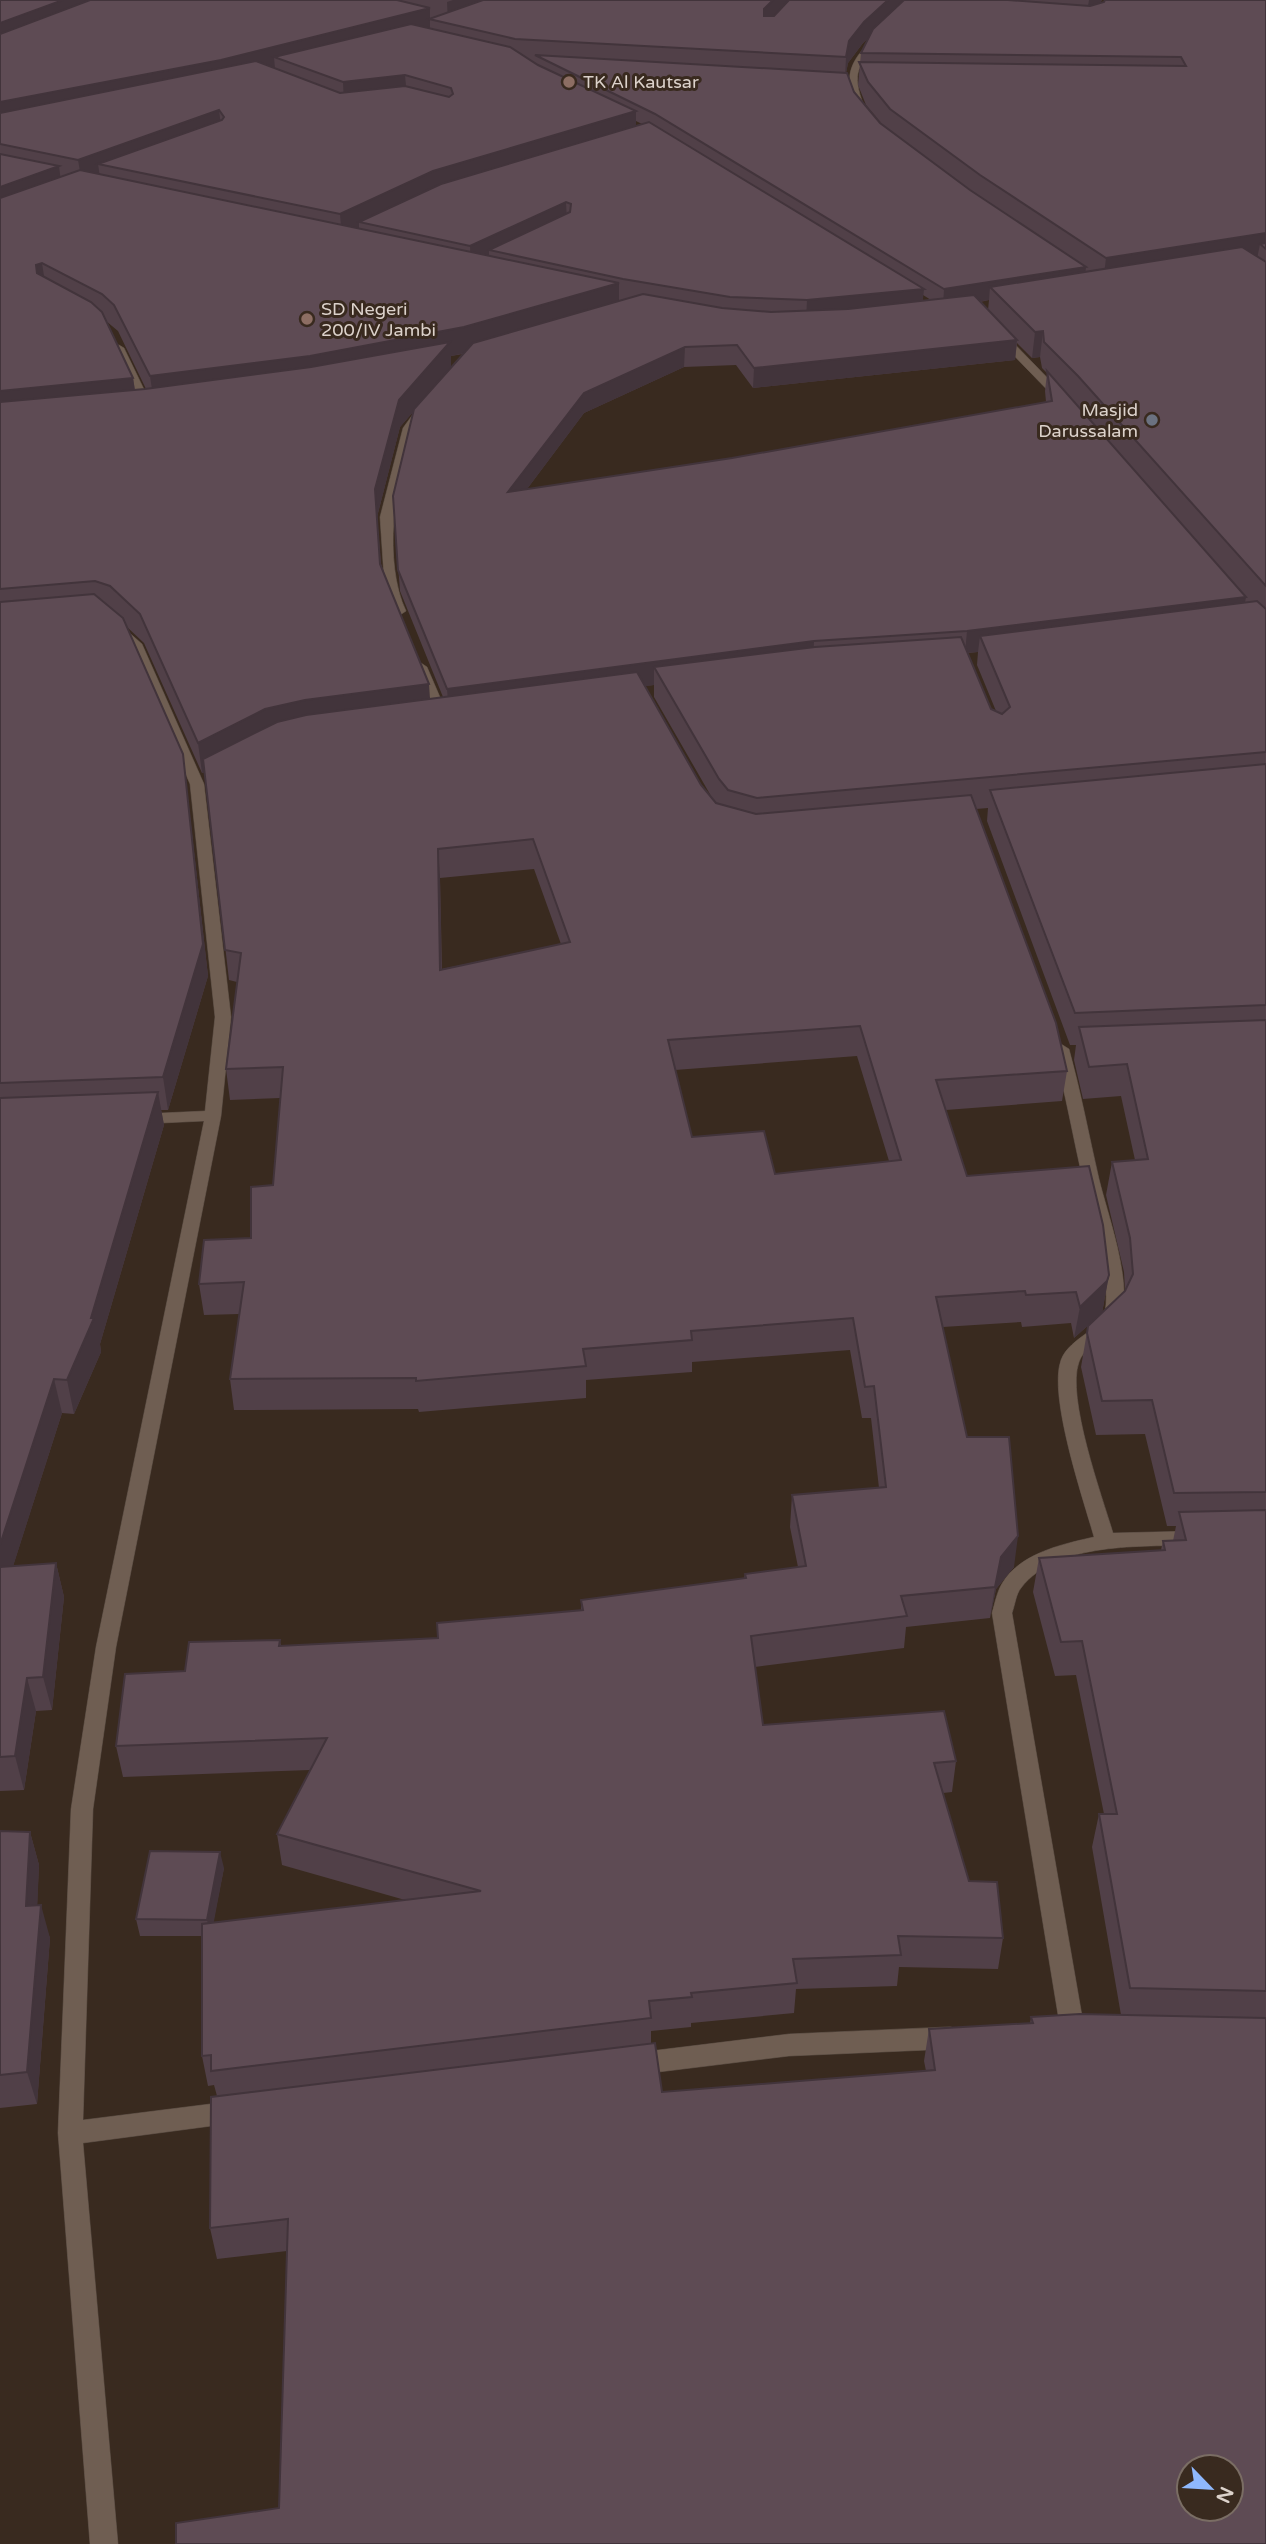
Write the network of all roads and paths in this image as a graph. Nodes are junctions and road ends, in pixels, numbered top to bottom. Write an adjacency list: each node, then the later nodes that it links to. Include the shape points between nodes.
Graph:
1 (884, 34): 3 (street, via 854,65)
2 (865, 80): 3 (street)
3 (851, 83): 4 (street); 5 (street)
4 (837, 85)
5 (868, 117)
6 (994, 329): 9 (street)
7 (112, 335): 11 (street)
8 (433, 398): 14 (street, via 408,428 386,517 393,597)
9 (1069, 406)
10 (160, 408): 11 (street)
11 (148, 410): 12 (street)
12 (134, 411)
13 (105, 619): 18 (street, via 136,643 202,781 223,1017)
14 (404, 623)
15 (418, 659): 16 (street)
16 (442, 718)
17 (1065, 1048): 21 (street, via 1109,1256 1115,1306 1104,1327 1076,1350 1066,1378)
18 (214, 1116): 19 (street); 28 (street, via 106,1647 82,1809)
19 (120, 1119)
20 (1212, 1537): 21 (street)
21 (1105, 1541): 22 (street, via 1059,1553 1031,1567 1011,1585 1002,1613)
22 (1073, 2033): 23 (street); 24 (street)
23 (1100, 2033)
24 (1046, 2034)
25 (978, 2037): 26 (street, via 789,2045)
26 (610, 2067)
27 (263, 2109): 28 (street)
28 (70, 2133): 29 (street)
29 (104, 2544)

